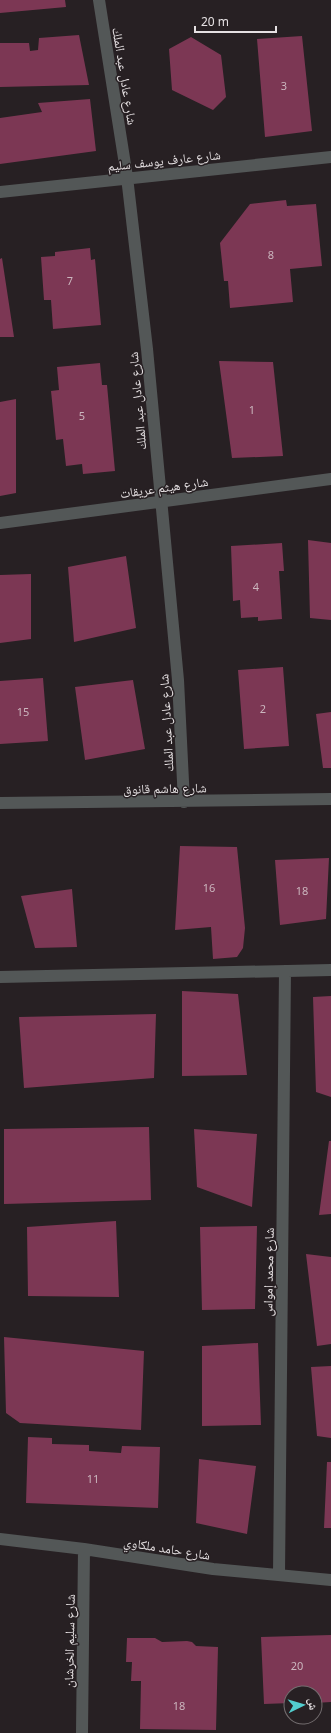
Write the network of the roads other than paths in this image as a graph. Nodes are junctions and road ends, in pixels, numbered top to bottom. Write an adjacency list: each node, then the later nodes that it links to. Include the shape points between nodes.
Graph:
1 (99, 0): 3 (street, شارع عادل عبد الملك)
2 (331, 157): 3 (street, شارع عارف يوسف سليم)
3 (128, 177): 4 (street, شارع عارف يوسف سليم); 6 (street, شارع عادل عبد الملك)
4 (0, 192)
5 (331, 479): 6 (street, شارع هيثم عريقات)
6 (161, 501): 7 (street, شارع هيثم عريقات); 9 (street, شارع عادل عبد الملك, via 178,680)
7 (0, 523)
8 (331, 799): 9 (street, شارع هاشم قانوق)
9 (184, 802): 10 (street, شارع هاشم قانوق)
10 (0, 803)
11 (331, 970): 12 (street)
12 (285, 971): 13 (street); 16 (street, شارع محمد إمواس)
13 (0, 977)
14 (0, 1539): 15 (street, شارع حامد ملكاوي)
15 (84, 1549): 16 (street, شارع حامد ملكاوي, via 213,1569); 18 (street, شارع سليم الخرشان)
16 (280, 1574): 17 (street, شارع حامد ملكاوي)
17 (331, 1580)
18 (82, 1733)

